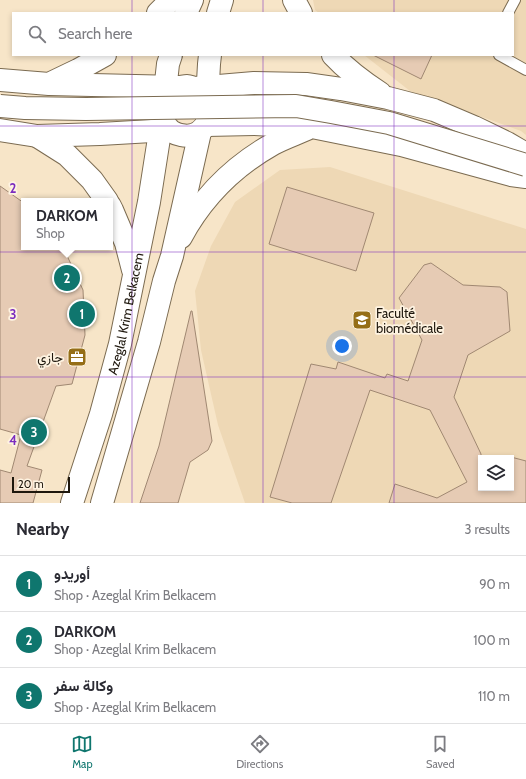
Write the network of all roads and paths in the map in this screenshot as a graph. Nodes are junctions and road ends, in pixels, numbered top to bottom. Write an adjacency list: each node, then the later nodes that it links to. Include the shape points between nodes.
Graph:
1 (171, 0): 6 (main road)
2 (192, 0): 7 (main road)
3 (222, 0): 8 (main road)
4 (294, 0): 9 (main road)
5 (515, 0): 10 (lane)
6 (159, 12)
7 (186, 12)
8 (218, 12)
9 (300, 12)
10 (509, 12)
11 (103, 56): 18 (main road)
12 (171, 56): 20 (main road, via 168,64)
13 (209, 56): 20 (main road)
14 (334, 56): 19 (main road, via 362,81)
15 (501, 56): 16 (lane)
16 (526, 70)
17 (0, 80): 18 (main road)
18 (49, 84): 20 (main road)
19 (388, 98): 20 (main road, via 306,84 254,83); 26 (main road, via 434,110 474,126)
20 (179, 103): 23 (main road, via 210,108 209,117); 23 (main road, via 175,134 192,135); 25 (main road, via 100,134); 32 (main road, Azeglal Krim Belkacem, via 149,202)
21 (0, 106): 27 (main road, bridge, via 86,109 296,106 389,124)
22 (312, 127): 23 (main road, via 254,124); 28 (main road, via 401,145); 31 (main road, via 274,144 241,165 208,197 190,222)
23 (203, 128): 31 (main road)
24 (0, 130): 25 (main road)
25 (37, 136): 29 (main road, via 67,155 92,180)
26 (526, 154)
27 (526, 165)
28 (526, 177)
29 (105, 198)
30 (113, 212): 32 (main road, via 126,242)
31 (172, 256): 34 (main road)
32 (135, 275): 33 (main road, Azeglal Krim Belkacem, via 101,414)
33 (72, 503)
34 (102, 503)

